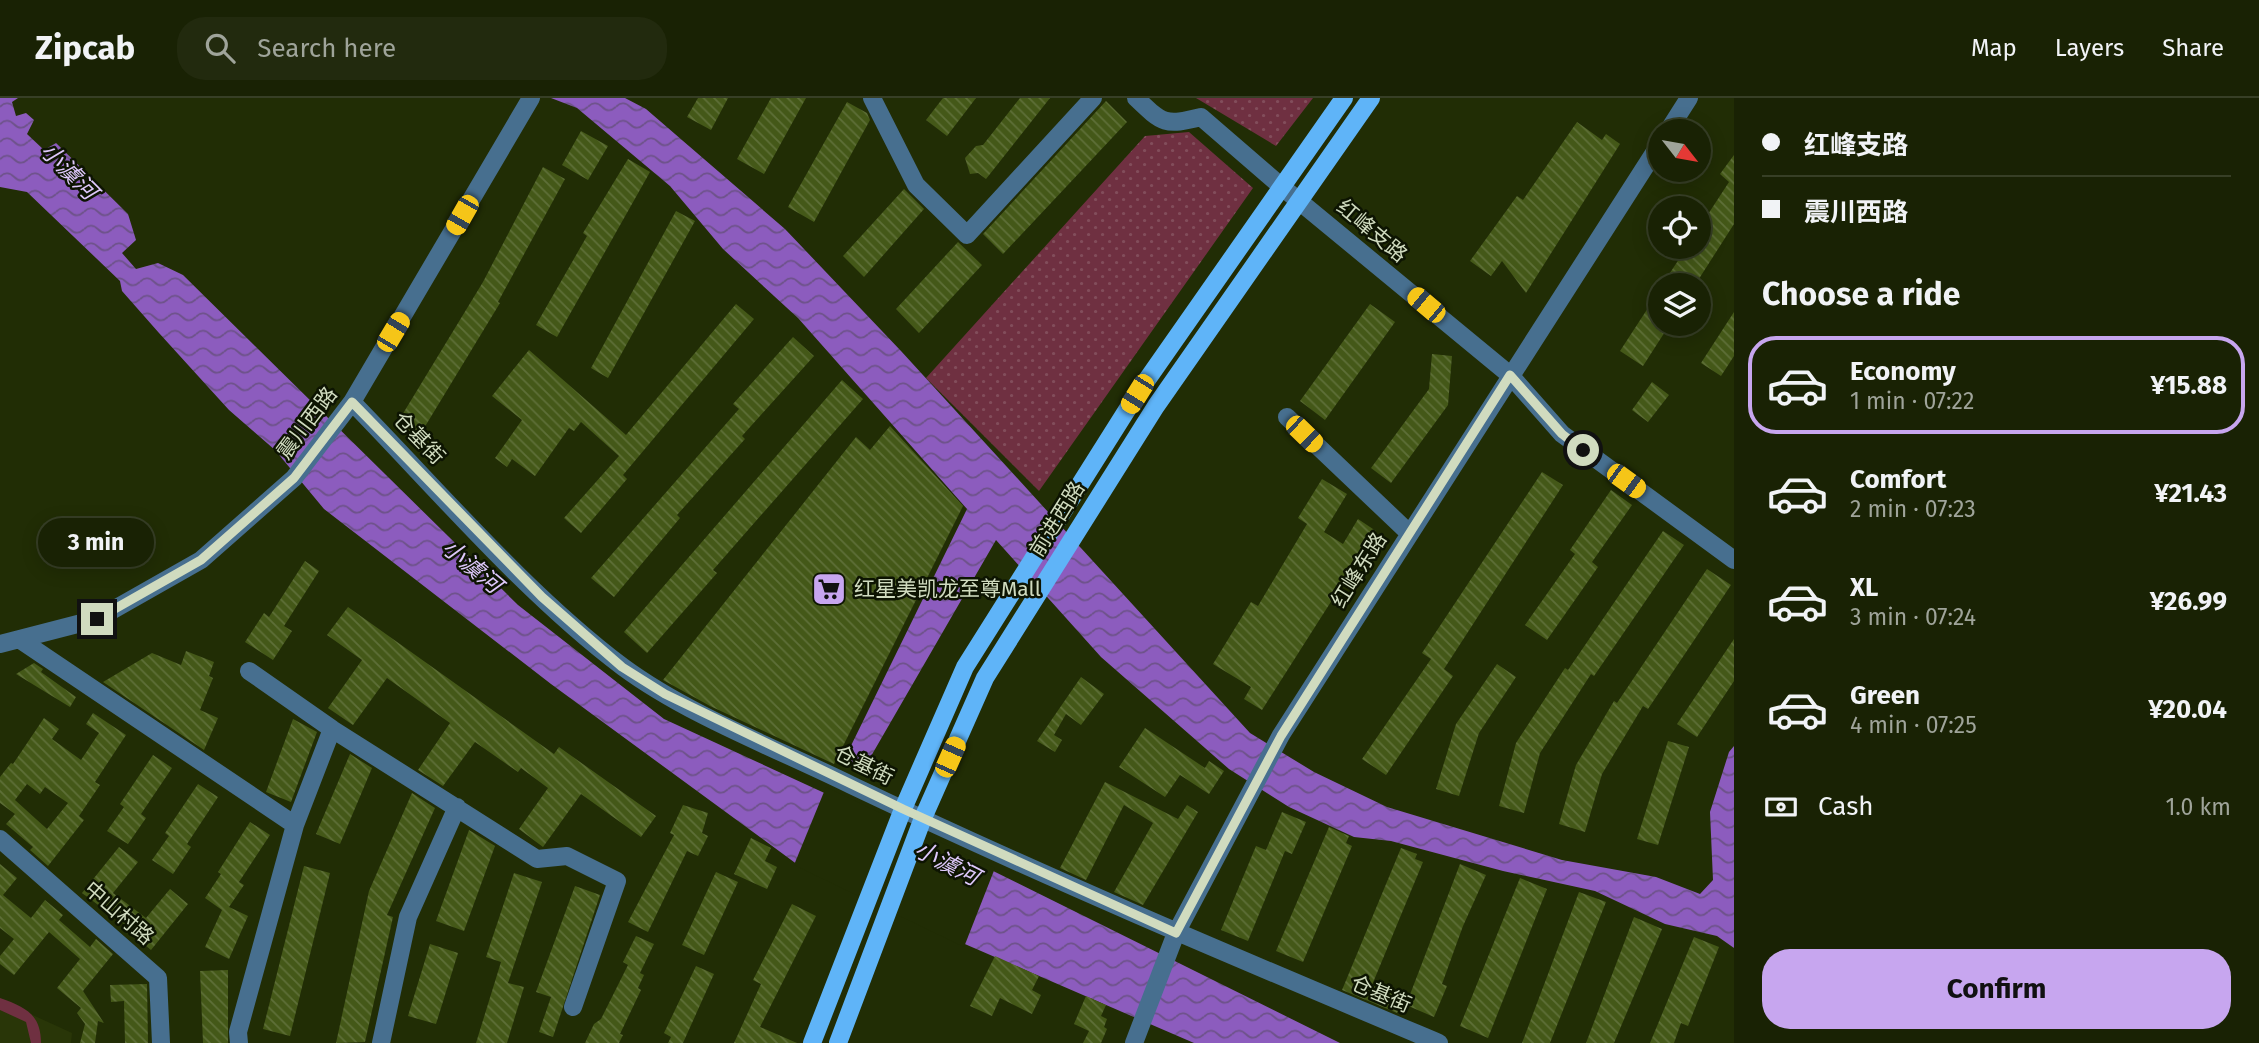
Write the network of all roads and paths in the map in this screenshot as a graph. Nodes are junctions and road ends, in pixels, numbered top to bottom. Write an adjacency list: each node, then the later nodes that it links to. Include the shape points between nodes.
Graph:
1 (531, 98): 13 (street, 震川西路)
2 (872, 98): 3 (street, via 916,185 967,235)
3 (1093, 98)
4 (1136, 98): 10 (street, 红峰支路, via 1170,125 1201,117)
5 (1344, 98): 10 (main road, 前进西路)
6 (1371, 98): 11 (main road, 前进西路)
7 (1689, 98): 8 (street)
8 (1676, 119)
9 (1648, 162): 12 (street, 红峰东路)
10 (1282, 187): 11 (street, 红峰支路); 22 (main road, 前进西路, via 1137,394 965,667)
11 (1300, 200): 12 (street, 红峰支路); 24 (main road, 前进西路, via 1156,406 985,678)
12 (1510, 375): 15 (street, 红峰东路); 16 (street, 红峰支路, via 1562,434)
13 (352, 402): 17 (street, 震川西路, via 294,478 201,560 97,619); 22 (street, 仓基街, via 542,597 622,667 665,694)
14 (1287, 417): 15 (street)
15 (1409, 533): 26 (street, 红峰东路, via 1247,794)
16 (1734, 561)
17 (19, 639): 18 (street, 震川西路); 23 (street)
18 (0, 644)
19 (249, 671): 20 (street)
20 (332, 729): 21 (street); 23 (street)
21 (457, 807): 27 (street, via 537,859 567,856 617,881); 31 (street, via 408,917)
22 (900, 815): 24 (street, 仓基街); 32 (main road, 前进西路)
23 (295, 825): 30 (street, via 238,1032)
24 (921, 825): 26 (street, 仓基街); 33 (main road, 前进西路)
25 (0, 839): 29 (street, 中山村路, via 158,978)
26 (1173, 940): 28 (street, 红峰东路); 34 (street, 仓基街)
27 (573, 1007)
28 (1135, 1040)
29 (161, 1043)
30 (239, 1043)
31 (381, 1043)
32 (812, 1043)
33 (838, 1043)
34 (1439, 1043)

